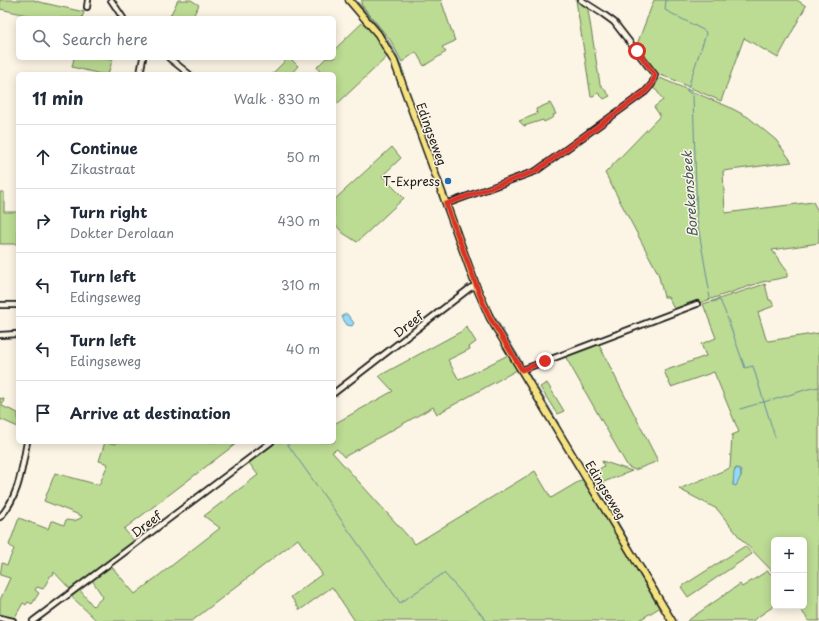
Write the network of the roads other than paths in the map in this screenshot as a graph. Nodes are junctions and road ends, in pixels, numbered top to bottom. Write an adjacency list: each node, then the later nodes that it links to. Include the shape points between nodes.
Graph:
1 (88, 0): 5 (street)
2 (112, 0): 6 (street)
3 (349, 0): 11 (main road, Edingseweg, via 378,34 394,61)
4 (581, 0): 11 (street, via 614,22 655,75 652,84 645,92 536,171)
5 (87, 7)
6 (122, 16)
7 (143, 60): 9 (street)
8 (172, 60): 10 (street)
9 (140, 72)
10 (186, 72)
11 (446, 204): 12 (main road, Edingseweg)
12 (476, 286): 18 (main road, Edingseweg, via 490,318); 19 (street, Dreef, via 470,288)
13 (697, 304): 18 (street)
14 (0, 305): 15 (street)
15 (16, 305)
16 (16, 334): 17 (street)
17 (0, 335)
18 (522, 370): 26 (main road, Edingseweg)
19 (336, 392)
20 (27, 444): 22 (street, via 14,498)
21 (268, 444): 25 (street, Dreef)
22 (0, 517)
23 (0, 618): 24 (street)
24 (13, 621)
25 (33, 621)
26 (672, 621)

